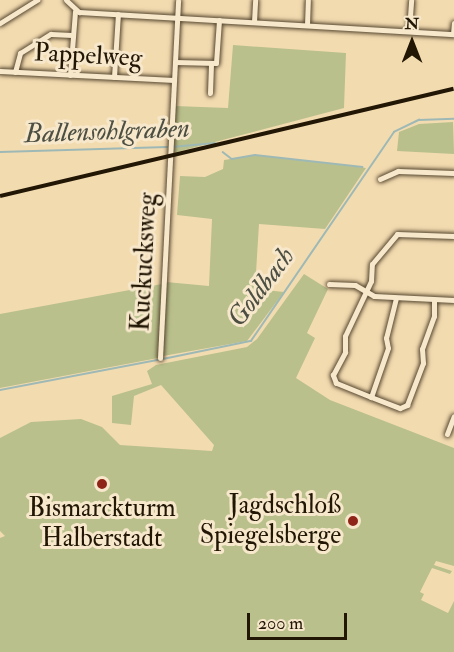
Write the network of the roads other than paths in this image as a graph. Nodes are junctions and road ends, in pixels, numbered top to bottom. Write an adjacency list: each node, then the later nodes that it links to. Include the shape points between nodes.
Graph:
1 (37, 0): 12 (street)
2 (66, 0): 7 (street)
3 (178, 0): 9 (street, Kuckucksweg)
4 (255, 0): 11 (street)
5 (308, 0): 14 (street)
6 (411, 0): 15 (street)
7 (75, 11): 8 (street); 16 (street)
8 (118, 14): 9 (street); 23 (street)
9 (178, 17): 10 (street); 18 (street, Kuckucksweg)
10 (219, 20): 11 (street); 19 (street, via 218,59)
11 (254, 22): 14 (street)
12 (0, 23)
13 (454, 23): 17 (street)
14 (307, 25): 15 (street)
15 (409, 31): 17 (street)
16 (72, 34): 21 (street, via 51,34 20,53); 22 (street)
17 (454, 34)
18 (175, 63): 19 (street); 24 (street, Kuckucksweg)
19 (211, 65): 25 (street)
20 (0, 71): 21 (street, Pappelweg)
21 (15, 72): 22 (street, Pappelweg)
22 (70, 75): 23 (street, Pappelweg)
23 (114, 77): 24 (street, Pappelweg)
24 (174, 81): 34 (street, Kuckucksweg)
25 (210, 93)
26 (454, 173): 27 (street, via 398,171)
27 (380, 179)
28 (454, 236): 30 (street, via 394,235 372,264 372,281)
29 (329, 284): 30 (street, via 355,285)
30 (366, 291): 31 (street); 35 (street, via 345,336 345,352 333,375 336,382)
31 (396, 298): 32 (street); 35 (street, via 386,338 388,348)
32 (434, 300): 33 (street); 35 (street, via 434,316 422,349 423,363 407,405 400,408)
33 (454, 300)
34 (160, 358)
35 (371, 397)
36 (454, 416): 37 (street)
37 (447, 434)

